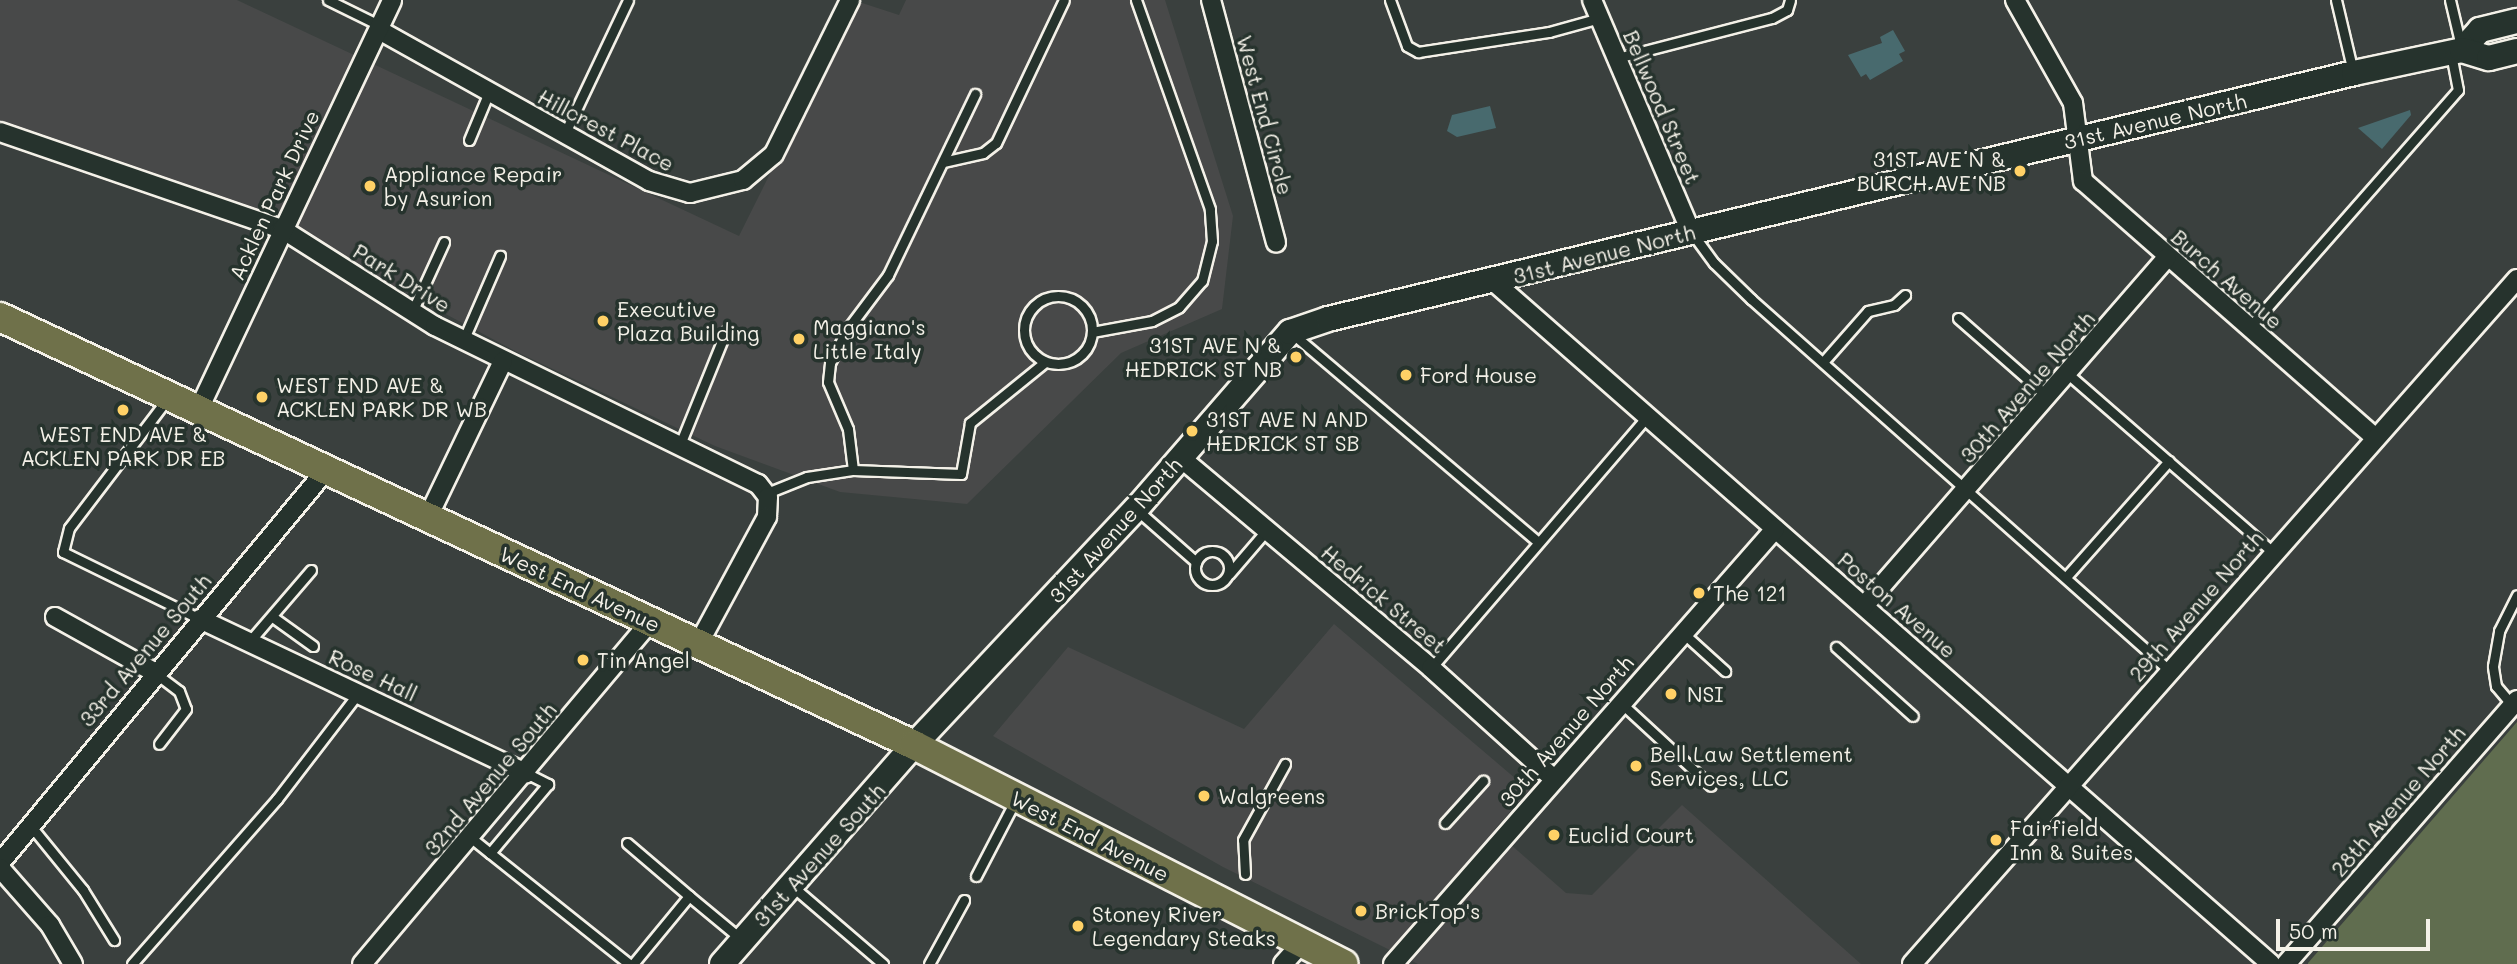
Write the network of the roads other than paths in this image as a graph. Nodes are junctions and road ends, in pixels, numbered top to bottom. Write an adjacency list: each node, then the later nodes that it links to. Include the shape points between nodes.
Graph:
1 (328, 0): 16 (lane)
2 (392, 0): 16 (street, Acklen Park Drive)
3 (628, 0): 24 (lane)
4 (850, 0): 24 (street, Hillcrest Place, via 782,143 763,167 743,180 718,189 677,191)
5 (1064, 0): 27 (lane, via 996,143 983,153)
6 (1136, 0): 42 (lane, via 1210,209 1212,241 1202,281 1179,307 1152,321)
7 (1210, 0): 31 (street, West End Circle)
8 (1390, 0): 14 (lane, via 1407,46 1418,52 1549,32)
9 (1592, 0): 14 (street, Bellwood Street)
10 (1790, 0): 19 (lane, via 1787,10 1772,18)
11 (2015, 0): 25 (street, Burch Avenue, via 2073,103)
12 (2336, 0): 20 (lane)
13 (2450, 0): 18 (lane)
14 (1600, 18): 19 (street, Bellwood Street)
15 (2517, 21): 18 (main road, 31st Avenue North, via 2480,30)
16 (380, 28): 21 (street, Hillcrest Place); 28 (street, Acklen Park Drive)
17 (2517, 51): 18 (main road, 31st Avenue North, via 2489,58)
18 (2456, 52): 20 (main road, 31st Avenue North); 40 (lane, via 2458,90)
19 (1617, 58): 29 (street, Bellwood Street)
20 (2354, 74): 25 (main road, 31st Avenue North)
21 (489, 92): 24 (street, Hillcrest Place); 26 (lane)
22 (975, 94): 27 (lane)
23 (0, 132): 28 (street, Park Drive)
24 (564, 135)
25 (2080, 139): 29 (main road, 31st Avenue North); 33 (street, Burch Avenue, via 2084,181)
26 (469, 140)
27 (943, 162): 58 (lane, via 879,292 846,331 830,363 828,382 848,429)
28 (282, 229): 37 (street, Park Drive); 51 (street, Acklen Park Drive)
29 (1691, 232): 35 (main road, 31st Avenue North); 47 (lane, via 1713,263)
30 (444, 242): 37 (lane)
31 (1276, 242)
32 (500, 256): 44 (lane)
33 (2167, 258): 40 (street, Burch Avenue); 48 (street, 30th Avenue North)
34 (2517, 279): 53 (street, 29th Avenue North)
35 (1493, 281): 43 (main road, 31st Avenue North); 52 (street, Poston Avenue)
36 (1905, 295): 47 (lane, via 1894,305 1868,311)
37 (412, 313): 44 (street, Park Drive)
38 (0, 317): 49 (main road, West End Avenue)
39 (1958, 318): 50 (lane)
40 (2248, 329): 53 (street, Burch Avenue)
41 (726, 331): 54 (lane)
42 (1092, 332): 46 (lane, via 1089,344 1074,361); 46 (lane, via 1085,310 1077,302 1056,296 1036,304 1023,333 1032,353)
43 (1290, 332): 55 (main road, 31st Avenue North); 65 (lane)
44 (463, 341): 45 (street, Park Drive)
45 (503, 361): 54 (street, Park Drive); 62 (street)
46 (1045, 362): 58 (lane, via 970,423 961,474)
47 (1823, 362): 59 (lane)
48 (2068, 373): 50 (street, 30th Avenue North); 56 (lane)
49 (169, 397): 51 (main road, West End Avenue); 75 (lane, via 69,528 63,552)
50 (2048, 397): 59 (street, 30th Avenue North)
51 (198, 411): 57 (main road, West End Avenue)
52 (1647, 416): 63 (street, Poston Avenue); 65 (lane)
53 (2374, 437): 66 (street, 29th Avenue North)
54 (679, 447): 60 (street, Park Drive, via 752,480)
55 (1181, 458): 61 (main road, 31st Avenue North); 64 (street, Hedrick Street)
56 (2169, 461): 66 (lane); 69 (lane)
57 (327, 469): 62 (main road, West End Avenue); 75 (street, 33rd Avenue South)
58 (853, 470): 60 (lane, via 807,477)
59 (1967, 489): 69 (lane); 72 (street, 30th Avenue North)
60 (767, 493): 79 (street, via 764,526)
61 (1136, 509): 67 (lane); 91 (main road, 31st Avenue North)
62 (427, 519): 76 (main road, West End Avenue)
63 (1775, 529): 72 (street, Poston Avenue); 77 (street, 30th Avenue North)
64 (1266, 531): 70 (lane); 82 (street, Hedrick Street)
65 (1537, 541): 82 (lane)
66 (2273, 552): 84 (street, 29th Avenue North)
67 (1196, 562): 70 (lane, via 1205,583); 70 (lane, via 1207,552 1221,553 1229,566)
68 (311, 570): 74 (lane)
69 (2066, 577): 84 (lane)
70 (1224, 580)
71 (2517, 595): 88 (lane, via 2499,631 2493,666 2496,686)
72 (1864, 606): 97 (street, Poston Avenue)
73 (55, 617): 85 (street)
74 (274, 618): 78 (lane); 80 (lane)
75 (200, 619): 78 (street, Rose Hall); 85 (street, 33rd Avenue South)
76 (651, 621): 79 (main road, West End Avenue); 93 (street, 32nd Avenue South)
77 (1683, 633): 83 (lane); 87 (street, 30th Avenue North)
78 (249, 642): 86 (street, Rose Hall)
79 (699, 643): 91 (main road, West End Avenue)
80 (313, 646)
81 (1836, 647): 89 (lane)
82 (1431, 668): 94 (street, Hedrick Street)
83 (1725, 671)
84 (2170, 671): 97 (street, 29th Avenue North)
85 (154, 672): 90 (lane, via 179,691 186,709); 100 (street, 33rd Avenue South)
86 (359, 692): 93 (street, Rose Hall); 114 (lane, via 277,799)
87 (1621, 703): 94 (street, 30th Avenue North); 96 (lane)
88 (2515, 703): 124 (street, 28th Avenue North)
89 (1913, 716)
90 (159, 744)
91 (914, 745): 98 (main road, West End Avenue); 107 (main road, 31st Avenue South)
92 (1285, 764): 105 (lane, via 1243,840)
93 (526, 773): 101 (street, 32nd Avenue South); 103 (lane, via 548,784)
94 (1554, 779): 121 (street, 30th Avenue North)
95 (1483, 781): 99 (lane)
96 (1711, 786)
97 (2070, 788): 122 (street, 29th Avenue North); 123 (street, Poston Avenue)
98 (1017, 798): 106 (lane); 112 (main road, West End Avenue)
99 (1445, 823)
100 (30, 825): 104 (street, 33rd Avenue South); 110 (lane, via 83,890)
101 (470, 837): 103 (lane); 115 (street, 32nd Avenue South)
102 (626, 844): 108 (lane)
103 (490, 853): 116 (lane)
104 (0, 865): 113 (street, via 50,925)
105 (1245, 874)
106 (976, 876)
107 (791, 885): 111 (main road, 31st Avenue South); 118 (lane)
108 (689, 896): 111 (lane); 116 (lane)
109 (964, 900): 119 (lane)
110 (114, 940)
111 (743, 940): 117 (main road, 31st Avenue South)
112 (1292, 954): 120 (main road, West End Avenue)
113 (73, 964)
114 (132, 964)
115 (362, 964)
116 (631, 964)
117 (722, 964)
118 (883, 964)
119 (929, 964)
120 (1343, 964)
121 (1393, 964)
122 (1912, 964)
123 (2271, 964)
124 (2286, 964)

